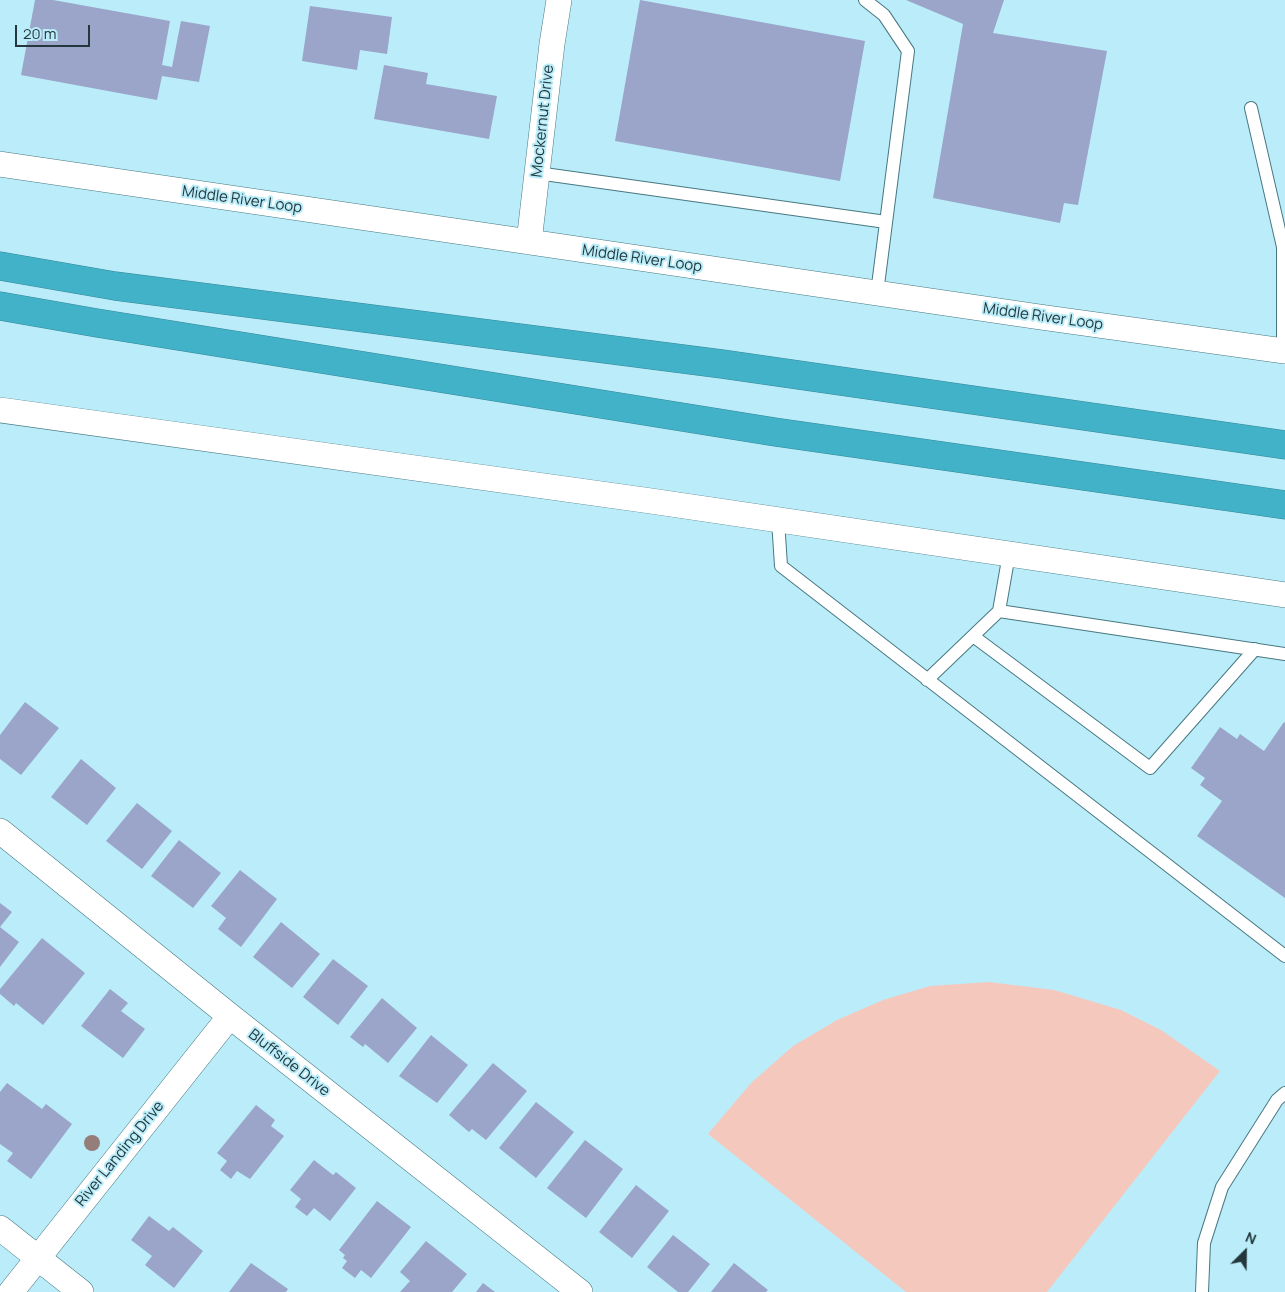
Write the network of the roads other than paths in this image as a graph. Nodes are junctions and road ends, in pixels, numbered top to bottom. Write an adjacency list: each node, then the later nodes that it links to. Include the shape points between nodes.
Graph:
1 (559, 0): 5 (street, Mockernut Drive)
2 (865, 0): 6 (lane, via 884,15 908,51)
3 (1251, 108): 8 (lane)
4 (0, 164): 7 (street, Middle River Loop)
5 (537, 174): 6 (lane); 7 (street, Mockernut Drive)
6 (886, 222): 10 (lane)
7 (529, 242): 10 (street, Middle River Loop)
8 (1284, 247): 12 (lane)
9 (0, 266): 14 (highway, via 114,286 722,364)
10 (877, 292): 12 (street, Middle River Loop)
11 (0, 306): 15 (highway, via 775,432)
12 (1284, 351)
13 (0, 410): 16 (street)
14 (1285, 445)
15 (1285, 505)
16 (778, 520): 17 (street); 23 (lane, via 781,566)
17 (1009, 554): 18 (street); 19 (lane)
18 (1285, 595)
19 (1000, 611): 20 (lane); 21 (lane)
20 (973, 636): 21 (lane, via 1150,768); 23 (lane)
21 (1255, 649): 22 (lane)
22 (1285, 654)
23 (928, 680): 25 (lane)
24 (0, 831): 26 (street, Bluffside Drive)
25 (1285, 956)
26 (230, 1016): 29 (street, River Landing Drive); 32 (street, Bluffside Drive)
27 (1285, 1092): 33 (lane, via 1222,1187 1204,1243)
28 (0, 1228): 29 (street)
29 (37, 1258): 30 (street, River Landing Drive); 31 (street)
30 (11, 1292)
31 (81, 1292)
32 (580, 1292)
33 (1202, 1292)

